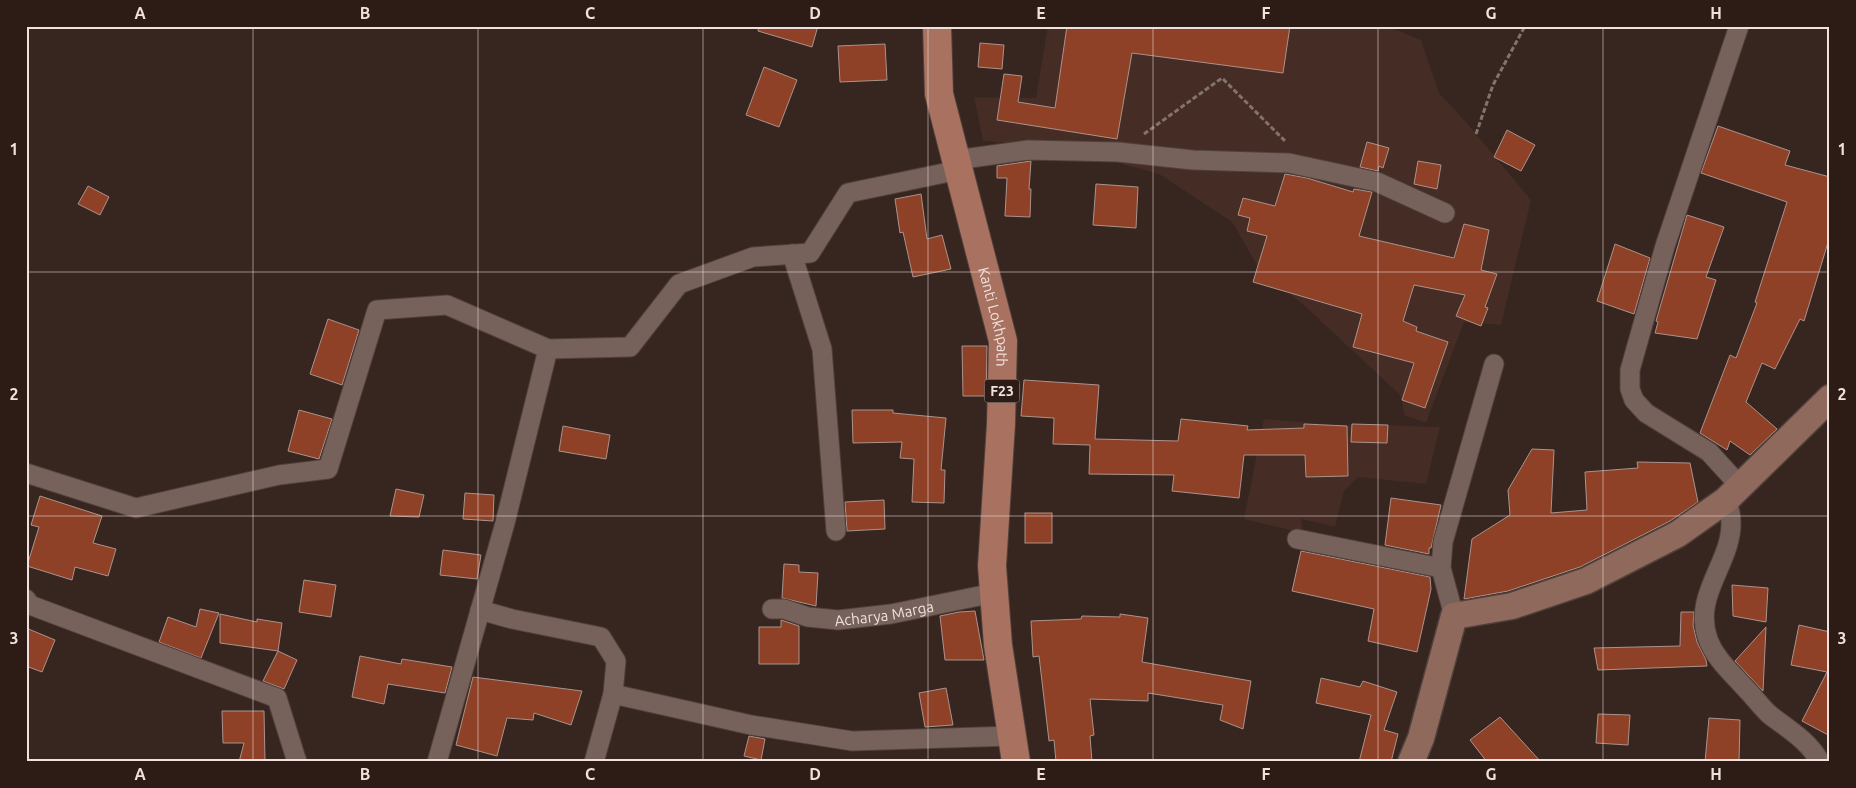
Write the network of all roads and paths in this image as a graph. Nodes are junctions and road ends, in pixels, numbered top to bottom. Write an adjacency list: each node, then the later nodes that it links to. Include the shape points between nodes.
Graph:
1 (937, 26): 6 (main road, Kanti Lokhpath / F23, via 939,94)
2 (1524, 26): 4 (path, via 1493,85)
3 (1739, 26): 14 (street, via 1665,246 1630,370 1630,389 1634,400 1646,413 1708,452)
4 (1476, 134)
5 (1118, 152): 6 (street, via 1028,150); 7 (street, via 1193,160 1289,163); 7 (path, via 1222,78)
6 (958, 165): 9 (street, via 848,193 810,253); 18 (main road, Kanti Lokhpath / F23, via 1003,341 992,566)
7 (1312, 168): 8 (street, via 1377,182)
8 (1445, 213)
9 (792, 254): 10 (street, via 753,257 679,284 630,347); 15 (street, via 822,349)
10 (548, 349): 13 (street, via 447,305 378,310 328,469 278,475 136,508); 20 (street)
11 (1494, 364): 17 (street, via 1443,542)
12 (1830, 398): 14 (main road)
13 (26, 473)
14 (1733, 493): 22 (main road, via 1678,534 1586,581 1512,606); 29 (street, via 1729,540 1705,602 1708,638 1718,658 1768,714 1800,738)
15 (836, 531)
16 (1297, 539): 17 (street)
17 (1441, 568): 22 (street)
18 (994, 593): 21 (street, Acharya Marga, via 890,614 838,620); 24 (main road, Kanti Lokhpath / F23, via 998,645)
19 (26, 600): 25 (street, via 30,605 277,698)
20 (480, 610): 23 (street, via 601,637 616,661); 26 (street)
21 (772, 610)
22 (1454, 616): 28 (main road, via 1421,738)
23 (613, 694): 24 (street, via 751,726 852,741); 27 (street)
24 (1014, 749)
25 (297, 762)
26 (437, 762)
27 (594, 762)
28 (1411, 762)
29 (1820, 762)

